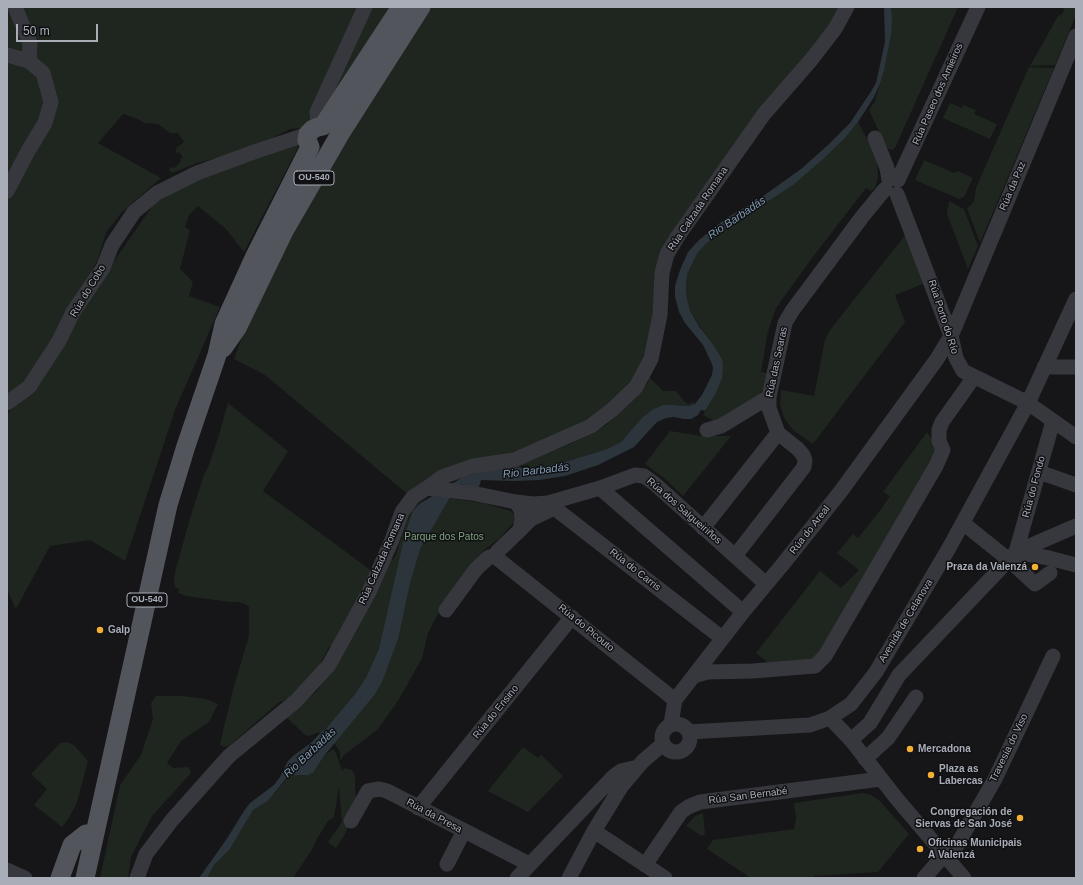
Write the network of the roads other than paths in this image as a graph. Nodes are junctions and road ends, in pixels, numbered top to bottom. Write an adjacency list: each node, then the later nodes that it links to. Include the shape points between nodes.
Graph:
1 (16, 7): 10 (street, via 30,43)
2 (365, 7): 11 (street, via 317,112)
3 (401, 7): 11 (main road, via 322,126)
4 (407, 7): 11 (main road, OU-540)
5 (422, 7): 11 (main road, via 374,80)
6 (848, 7): 34 (street, Rúa Calzada Romana, via 835,29 764,114 667,254 662,273 660,315 651,359 636,387 591,426 514,460 473,466 442,477)
7 (978, 7): 13 (street, Rúa Paseo dos Amieiros)
8 (1076, 36): 17 (street, Rúa da Paz)
9 (7, 55): 10 (street)
10 (29, 61): 14 (street, via 43,73 51,102 45,122)
11 (325, 132): 21 (main road, OU-540, via 292,205 284,231 237,328); 21 (main road, OU-540, via 289,190 255,256 224,324); 26 (street, Rúa do Cobo, via 254,152 197,173 157,193 134,212 112,245 103,268 29,387)
12 (875, 138): 13 (street, Rúa Porto do Río)
13 (892, 186): 15 (street, Rúa Porto do Río); 16 (street, Rúa das Searas)
14 (7, 191)
15 (906, 214): 16 (street, Rúa das Searas, via 898,206 885,203 874,207); 18 (street, Rúa Porto do Río)
16 (862, 217): 25 (street, Rúa das Searas, via 785,323)
17 (969, 294): 18 (street, via 959,304 951,306 942,304); 20 (street, Rúa da Paz)
18 (936, 295): 20 (street, Rúa Porto do Río)
19 (1076, 299): 22 (street, Avenida de Celanova)
20 (951, 336): 24 (street, Rúa Porto do Río, via 956,358 963,371); 47 (street, Rúa do Areal, via 841,491)
21 (217, 355): 65 (main road, OU-540, via 168,505)
22 (1044, 367): 23 (street); 27 (street, Avenida de Celanova)
23 (1076, 367)
24 (974, 377): 27 (street, Rúa Porto do Río); 53 (street, via 942,422 939,441 943,450 936,466 825,656 815,666 707,672)
25 (769, 397): 29 (street, via 722,426); 30 (street, Rúa das Searas, via 769,408)
26 (7, 403)
27 (1028, 404): 28 (street, Rúa Porto do Río); 38 (street, Avenida de Celanova)
28 (1054, 421): 31 (street, Rúa Porto do Río); 32 (street, Rúa do Fondo)
29 (707, 430)
30 (778, 433): 40 (street); 43 (street, via 803,455 804,467)
31 (1076, 438)
32 (1039, 472): 33 (street); 44 (street, Rúa do Fondo)
33 (1076, 485)
34 (427, 488): 36 (street, Rúa dos Salgueiriños, via 472,493); 79 (street, Rúa Calzada Romana, via 413,497 402,512 369,592 329,666 296,701 229,756 172,820 146,854)
35 (600, 488): 37 (street, Rúa dos Salgueiriños); 40 (street, Rúa dos Salgueiriños, via 635,475 644,476); 49 (street)
36 (516, 502): 37 (street, Rúa dos Salgueiriños); 41 (street, via 521,510)
37 (551, 505): 41 (street); 51 (street, Rúa do Carris)
38 (963, 523): 44 (street); 56 (street, Avenida de Celanova, via 876,672 851,704)
39 (1076, 526): 44 (street)
40 (703, 528): 43 (street, Rúa dos Salgueiriños)
41 (520, 530): 42 (street, via 497,552)
42 (497, 556): 48 (street, via 489,557 476,570); 50 (street, Rúa do Picouto)
43 (735, 556): 47 (street, Rúa dos Salgueiriños)
44 (1013, 556): 45 (street, via 1049,558); 46 (street, via 1035,584); 59 (street, via 899,676 870,723)
45 (1076, 565)
46 (1050, 573)
47 (766, 584): 49 (street, Rúa do Areal)
48 (446, 610)
49 (743, 612): 51 (street, Rúa do Areal)
50 (572, 617): 55 (street, Rúa do Picouto); 64 (street, Rúa do Ensino)
51 (722, 638): 53 (street, Rúa do Areal)
52 (1053, 656): 70 (street, Travesía do Viso, via 995,779)
53 (694, 676): 55 (street, Rúa do Areal)
54 (916, 697): 61 (street, via 888,738)
55 (675, 700): 57 (street, Rúa do Areal)
56 (830, 718): 58 (street, Avenida de Celanova, via 810,725); 59 (street)
57 (671, 724): 58 (street, via 680,724); 60 (street, via 662,732)
58 (689, 732): 60 (street, via 690,742 684,750 670,751)
59 (851, 740): 61 (street)
60 (663, 744): 62 (street)
61 (865, 759): 63 (street)
62 (638, 767): 68 (street, via 621,787); 72 (street, via 621,771 614,776)
63 (881, 779): 70 (street); 73 (street, Rúa San Bernabé, via 700,802 681,812)
64 (418, 808): 66 (street, Rúa da Presa, via 387,791 368,791); 67 (street, Rúa da Presa)
65 (100, 812): 69 (main road); 78 (main road, OU-540)
66 (351, 821)
67 (464, 831): 71 (street); 72 (street, Rúa da Presa)
68 (594, 831): 73 (street); 81 (street)
69 (86, 834): 76 (main road, via 72,845); 77 (main road)
70 (947, 857): 83 (street, Travesía do Viso); 84 (street)
71 (447, 864)
72 (529, 864): 80 (street)
73 (645, 865): 82 (street)
74 (7, 870): 75 (street)
75 (26, 878)
76 (60, 878)
77 (76, 878)
78 (85, 878)
79 (137, 878)
80 (517, 878)
81 (569, 878)
82 (665, 878)
83 (924, 878)
84 (964, 878)

